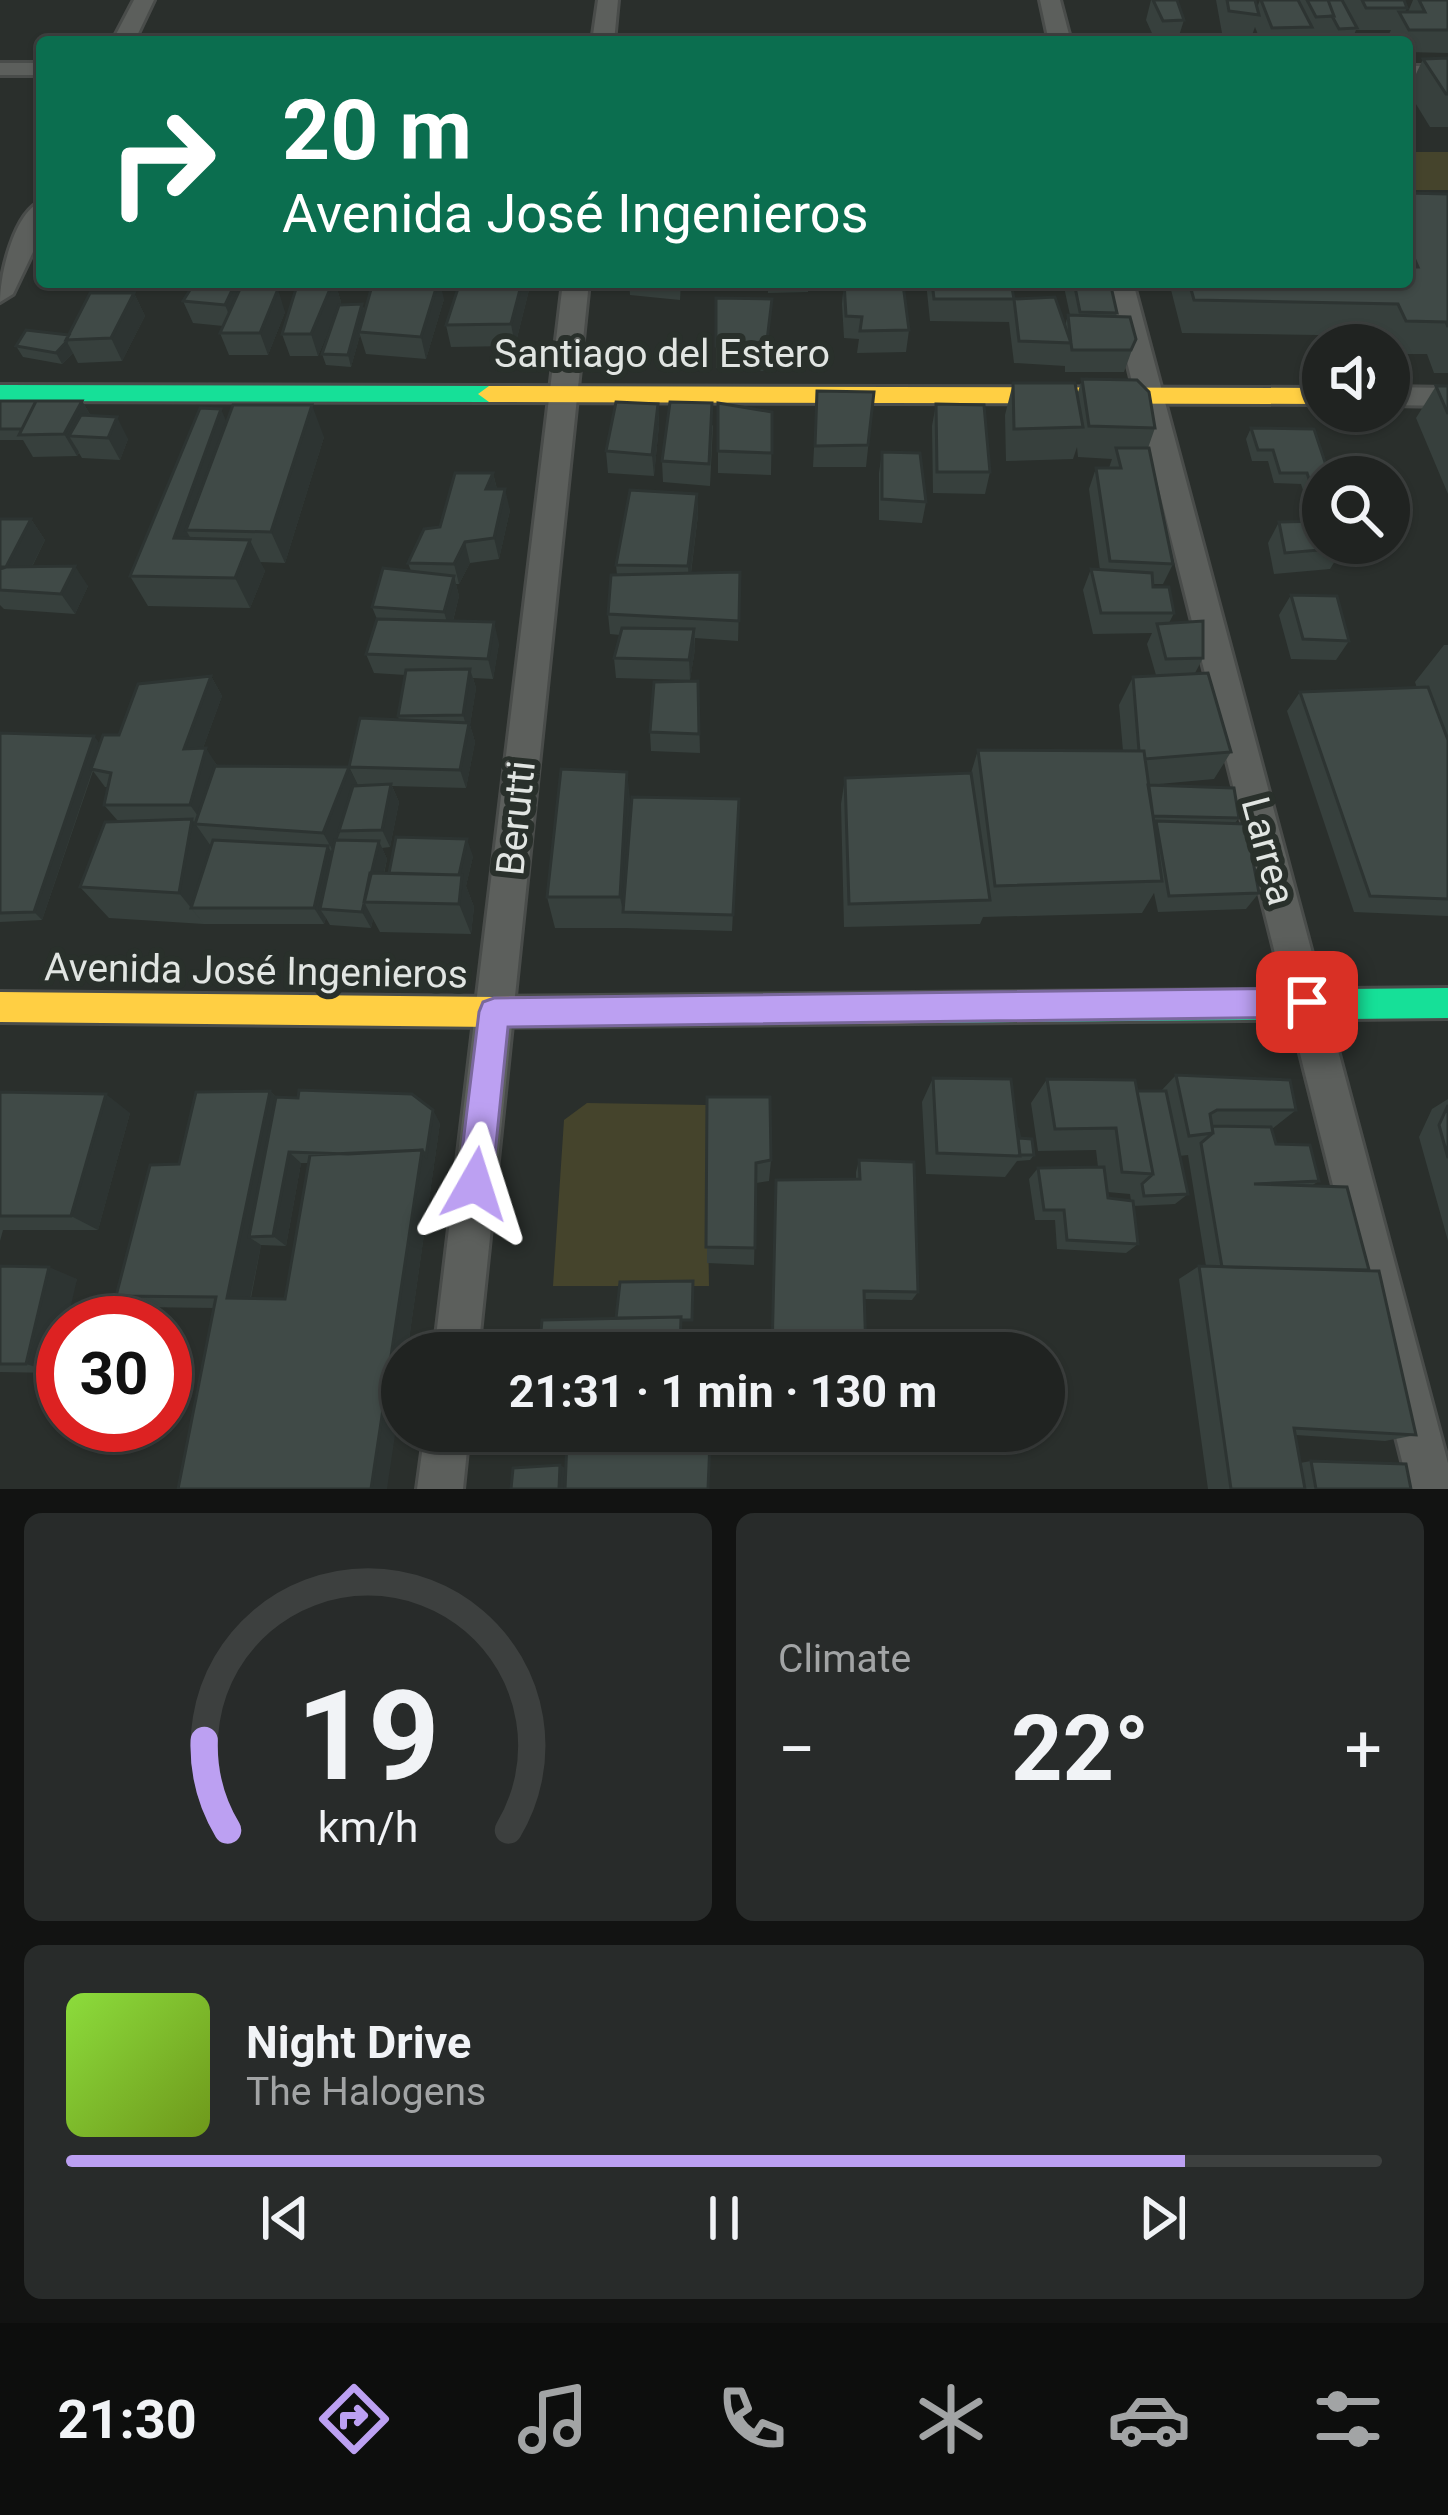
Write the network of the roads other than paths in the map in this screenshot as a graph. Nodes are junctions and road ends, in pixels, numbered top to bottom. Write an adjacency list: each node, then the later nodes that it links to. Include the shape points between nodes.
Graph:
1 (144, 0): 4 (street)
2 (608, 0): 5 (street)
3 (1049, 0): 6 (street)
4 (126, 36)
5 (604, 36)
6 (1058, 36)
7 (0, 69): 8 (street)
8 (36, 69)
9 (1413, 72): 10 (street)
10 (1448, 72)
11 (36, 220): 14 (street)
12 (575, 288): 16 (street, Berutti)
13 (1122, 288): 17 (street, Larrea)
14 (0, 294)
15 (0, 393): 16 (street, Santiago del Estero)
16 (563, 393): 17 (street, Santiago del Estero); 24 (street, Berutti)
17 (1148, 394): 18 (street, Santiago del Estero); 21 (street, Larrea)
18 (1302, 396)
19 (1410, 396): 20 (street)
20 (1448, 397)
21 (1307, 1002): 22 (street, Avenida José Ingenieros); 24 (street, Avenida José Ingenieros); 28 (street, Larrea)
22 (1448, 1003)
23 (0, 1007): 24 (street, Avenida José Ingenieros)
24 (494, 1012): 25 (street, Berutti)
25 (458, 1332)
26 (444, 1452): 27 (street)
27 (440, 1489)
28 (1432, 1489)

